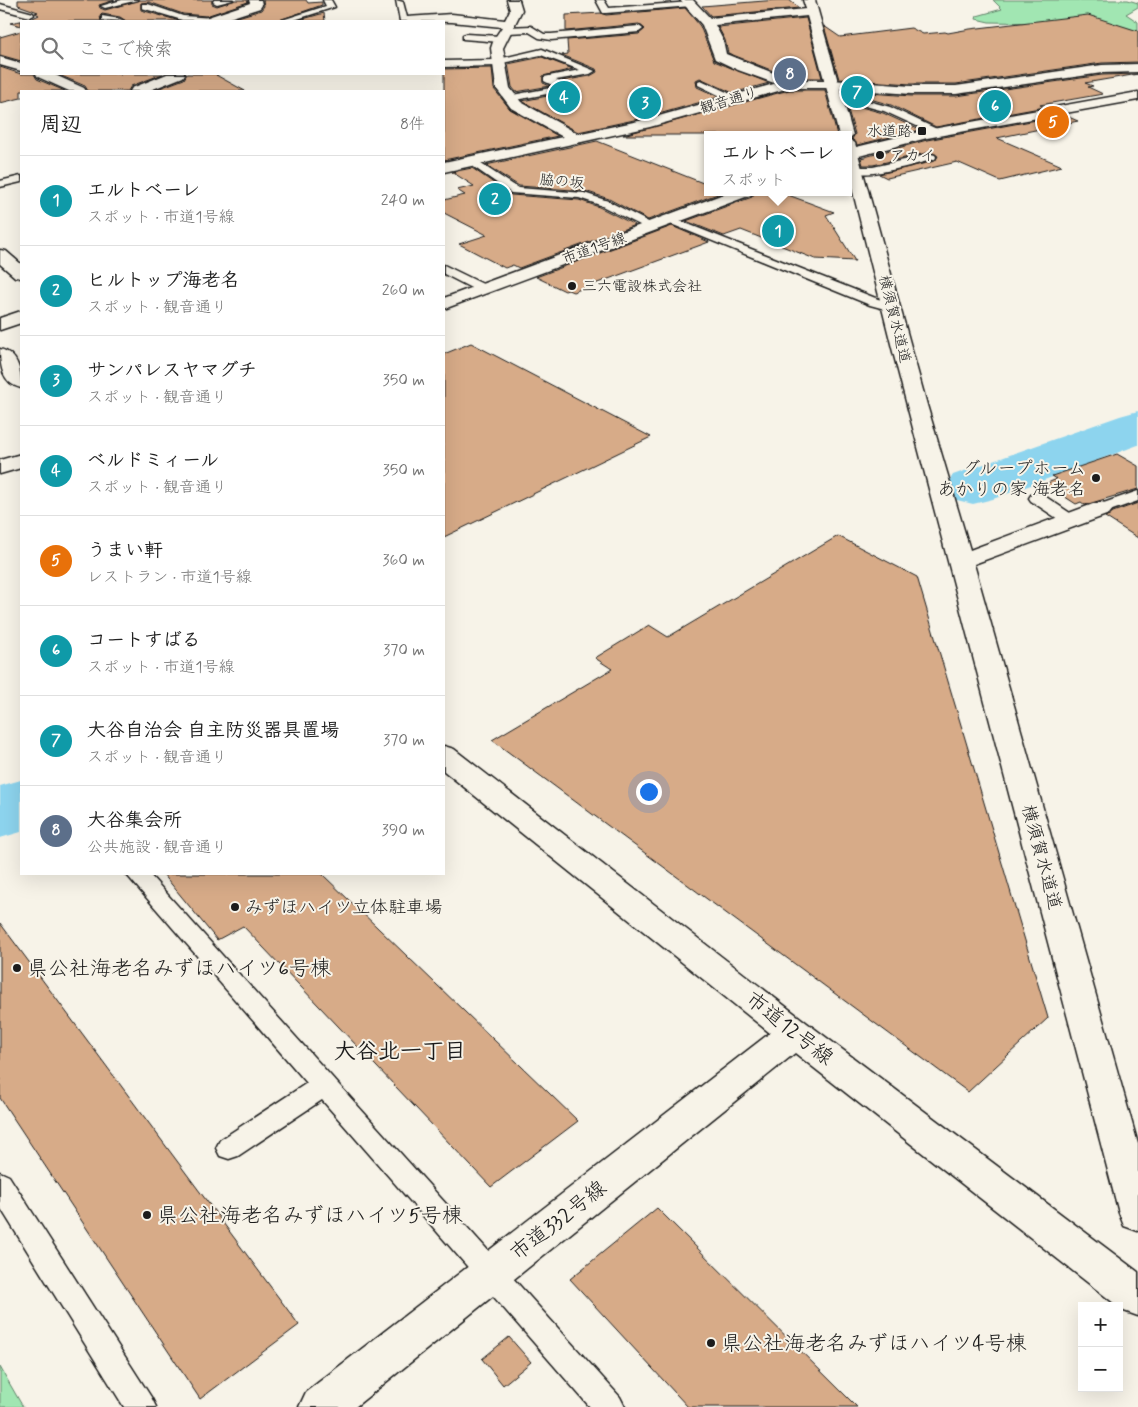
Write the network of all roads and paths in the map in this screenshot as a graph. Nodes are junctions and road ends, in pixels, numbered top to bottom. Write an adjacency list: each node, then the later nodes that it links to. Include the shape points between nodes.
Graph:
1 (16, 0): 11 (lane)
2 (134, 0): 12 (lane)
3 (228, 0): 9 (lane)
4 (255, 0): 18 (street, via 256,5)
5 (328, 0): 19 (lane, via 331,7)
6 (513, 0): 24 (street, via 516,10)
7 (600, 0): 8 (lane, via 606,10)
8 (692, 1): 22 (street)
9 (217, 2)
10 (399, 2): 20 (lane)
11 (0, 4): 15 (lane)
12 (104, 6)
13 (145, 6): 18 (lane, via 182,18)
14 (811, 6): 22 (street); 37 (street)
15 (30, 15)
16 (105, 18): 17 (lane)
17 (115, 20)
18 (211, 20)
19 (286, 20)
20 (405, 20)
21 (448, 21): 24 (street)
22 (706, 22): 36 (street, via 717,40 720,56)
23 (639, 29): 25 (lane)
24 (505, 31): 25 (lane, via 531,30 552,38); 26 (lane); 29 (street, via 497,48)
25 (617, 31): 27 (lane)
26 (466, 36)
27 (633, 38)
28 (0, 61): 31 (street)
29 (498, 62): 30 (lane); 41 (street, via 503,88); 41 (lane, via 542,52 590,71 548,79 565,88)
30 (445, 64)
31 (20, 67)
32 (1138, 68): 37 (street, 観音通り, via 1102,69 956,90)
33 (49, 75): 38 (street)
34 (176, 75): 39 (street)
35 (701, 83): 42 (lane)
36 (788, 84): 37 (street, 観音通り); 42 (street, 観音通り)
37 (833, 89): 43 (street); 44 (lane)
38 (77, 90)
39 (139, 90)
40 (1138, 96): 44 (street)
41 (510, 98): 45 (street, via 526,112)
42 (734, 99): 45 (street, 観音通り)
43 (845, 131)
44 (938, 132): 46 (street, via 890,142)
45 (577, 139): 50 (street, 観音通り)
46 (852, 155)
47 (852, 156): 48 (lane, via 873,170)
48 (931, 157)
49 (852, 159): 62 (street, 横須賀水道道)
50 (472, 161): 51 (street, 観音通り); 56 (lane, 脇の坂, via 515,191 580,195)
51 (445, 168)
52 (20, 179): 53 (lane)
53 (0, 184)
54 (734, 196): 55 (street, 市道1号線)
55 (670, 220): 56 (street, 市道1号線); 62 (lane, via 874,302)
56 (652, 226): 60 (street, 市道1号線)
57 (0, 255): 59 (street)
58 (445, 270): 60 (lane)
59 (20, 272)
60 (484, 289): 61 (street, 市道1号線)
61 (445, 304)
62 (892, 306): 73 (street, 横須賀水道道)
63 (20, 317): 64 (street)
64 (0, 324)
65 (0, 355): 66 (street)
66 (20, 381)
67 (20, 461): 68 (street)
68 (0, 467)
69 (1138, 496): 71 (lane)
70 (1036, 498): 72 (lane)
71 (1101, 509): 72 (street)
72 (1070, 520): 73 (street)
73 (961, 561): 80 (street, 横須賀水道道)
74 (445, 757): 76 (street, 市道12号線)
75 (138, 875): 77 (lane)
76 (795, 1032): 81 (street, 市道332号線); 82 (street, 市道12号線)
77 (324, 1085): 78 (lane); 81 (lane)
78 (229, 1148)
79 (0, 1184): 83 (lane)
80 (1138, 1213)
81 (491, 1273): 84 (street, 市道332号線); 85 (lane)
82 (1138, 1297)
83 (141, 1407)
84 (321, 1407)
85 (610, 1407)

